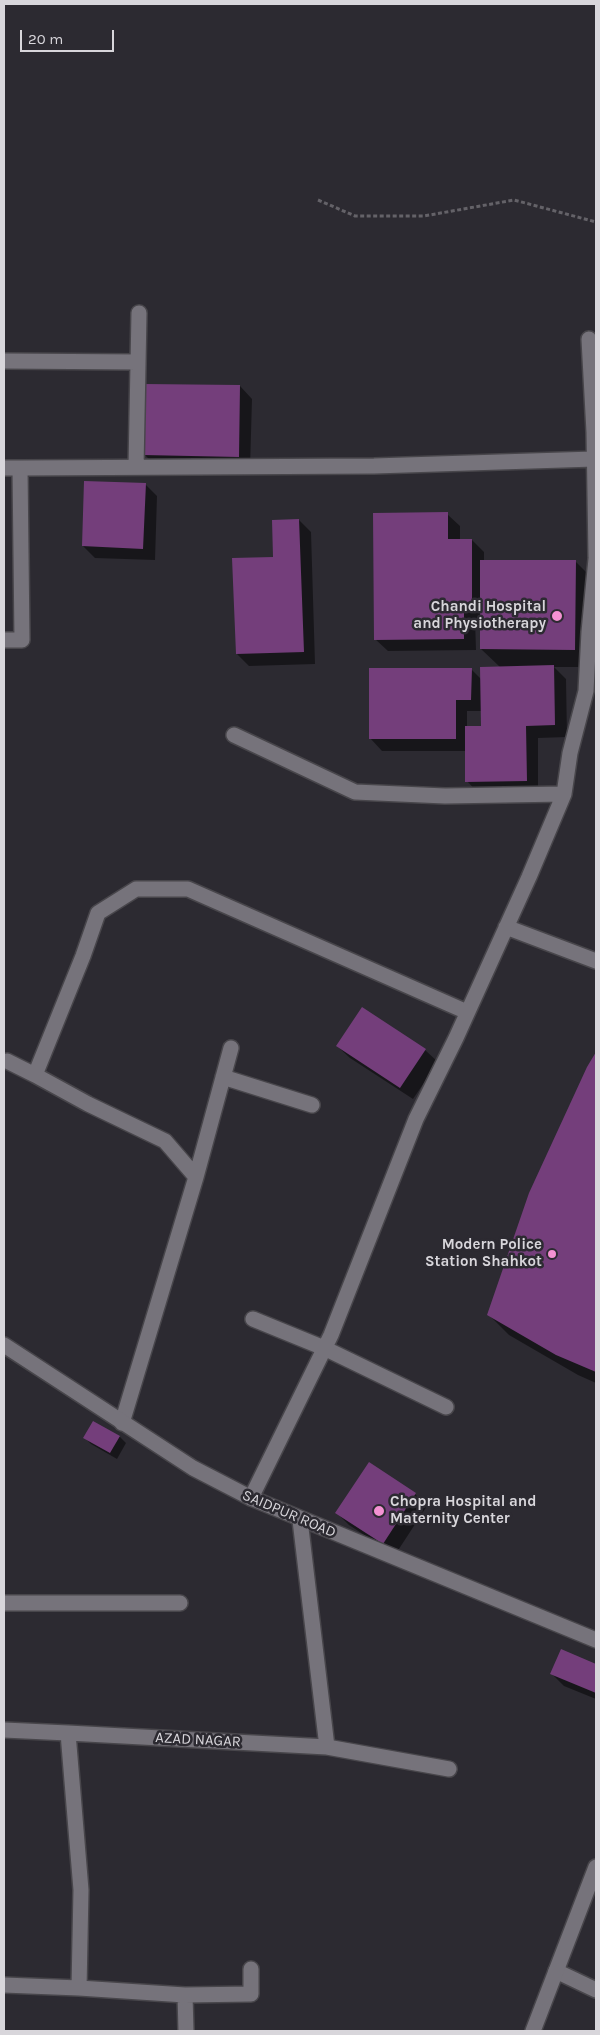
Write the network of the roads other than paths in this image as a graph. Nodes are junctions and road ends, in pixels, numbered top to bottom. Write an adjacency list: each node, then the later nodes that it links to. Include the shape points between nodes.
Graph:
1 (138, 313): 4 (street)
2 (589, 339): 5 (street)
3 (4, 361): 4 (street)
4 (138, 362): 7 (street)
5 (595, 433): 6 (street)
6 (594, 458): 7 (street, via 374,466); 10 (street)
7 (136, 467): 9 (street)
8 (4, 468): 9 (street)
9 (20, 468): 11 (street, via 22,640)
10 (596, 558): 13 (street, via 586,691 570,753)
11 (4, 640)
12 (234, 735): 13 (street, via 355,792 445,796)
13 (564, 794): 14 (street)
14 (506, 927): 15 (street); 16 (street)
15 (596, 961)
16 (467, 1012): 19 (street, via 188,890 136,890 98,913); 25 (street, via 416,1119)
17 (231, 1048): 20 (street)
18 (7, 1061): 19 (street)
19 (35, 1075): 22 (street, via 165,1141)
20 (223, 1077): 21 (street); 22 (street)
21 (312, 1105)
22 (196, 1177): 27 (street)
23 (252, 1319): 25 (street)
24 (4, 1345): 27 (street, SAIDPUR ROAD)
25 (324, 1348): 26 (street); 28 (street)
26 (446, 1407)
27 (122, 1423): 28 (street, SAIDPUR ROAD, via 193,1468)
28 (251, 1498): 29 (street, SAIDPUR ROAD)
29 (300, 1520): 32 (street, SAIDPUR ROAD); 35 (street)
30 (4, 1603): 31 (street)
31 (180, 1603)
32 (596, 1640)
33 (4, 1730): 34 (street, AZAD NAGAR)
34 (68, 1733): 35 (street, AZAD NAGAR); 41 (street, via 81,1890)
35 (327, 1747): 36 (street, AZAD NAGAR)
36 (449, 1769)
37 (596, 1867): 39 (street)
38 (251, 1969): 43 (street, via 251,1994)
39 (556, 1971): 42 (street); 45 (street)
40 (4, 1985): 41 (street)
41 (79, 1988): 43 (street)
42 (596, 1990)
43 (185, 1995): 44 (street)
44 (186, 2031)
45 (533, 2031)

